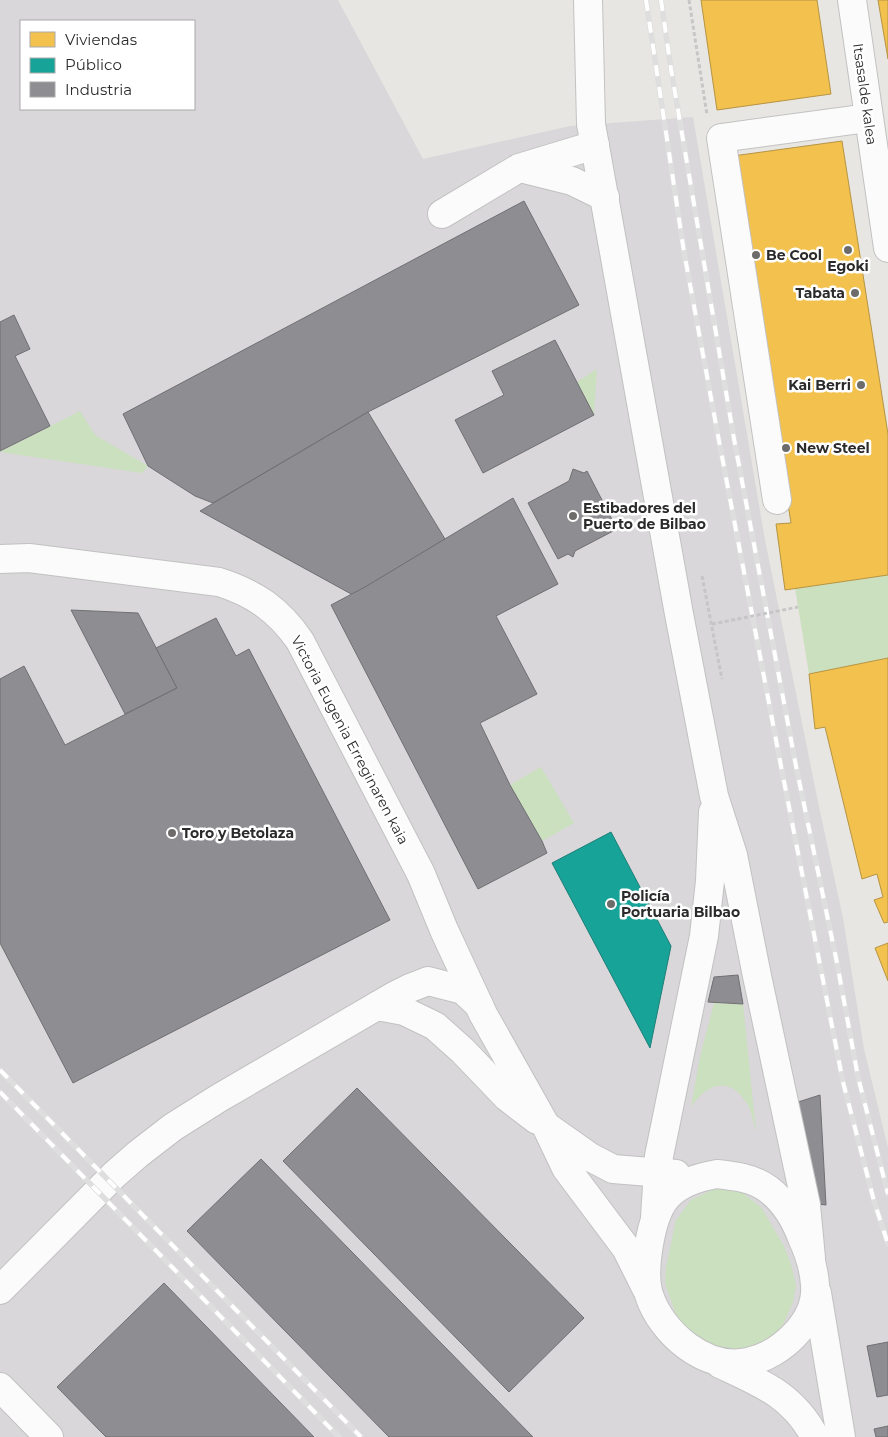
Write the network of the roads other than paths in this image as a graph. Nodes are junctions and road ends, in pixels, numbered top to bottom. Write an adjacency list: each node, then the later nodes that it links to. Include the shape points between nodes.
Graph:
1 (588, 0): 4 (street)
2 (852, 0): 3 (street, Itsasalde kalea)
3 (868, 118): 8 (street, Itsasalde kalea); 9 (street, via 721,138)
4 (593, 134): 5 (street); 6 (street)
5 (519, 168): 6 (street, via 572,181); 7 (street)
6 (605, 197): 11 (street)
7 (442, 214)
8 (888, 248)
9 (777, 500)
10 (0, 558): 12 (street, Victoria Eugenia Erreginaren kaia, via 29,558 219,582 238,588 277,613 300,642 421,874)
11 (714, 796): 17 (street, via 704,936); 20 (street, via 733,855 806,1204)
12 (444, 930): 13 (street, via 434,960); 15 (street, Victoria Eugenia Erreginaren kaia)
13 (419, 983): 14 (street); 15 (street, via 428,981 463,990)
14 (378, 1006): 16 (street, via 404,1011 435,1026 463,1050 507,1097); 22 (street, via 166,1132 114,1174)
15 (481, 1008): 16 (street, Victoria Eugenia Erreginaren kaia)
16 (546, 1126): 17 (street, Victoria Eugenia Erreginaren kaia, via 613,1169); 23 (street, Victoria Eugenia Erreginaren kaia, via 566,1168 626,1248)
17 (658, 1172): 18 (street, Victoria Eugenia Erreginaren kaia); 19 (street)
18 (703, 1176): 19 (street, via 667,1197); 20 (street, via 734,1176 766,1188 788,1210)
19 (654, 1222): 23 (street, via 646,1272)
20 (811, 1258): 21 (street)
21 (816, 1286): 24 (street, via 814,1302 800,1328 774,1352 746,1362 732,1363); 28 (street)
22 (0, 1290)
23 (649, 1296): 24 (street, via 670,1330)
24 (698, 1354): 27 (street, via 768,1386 798,1410)
25 (0, 1387): 26 (street)
26 (49, 1437)
27 (815, 1437)
28 (841, 1437)

